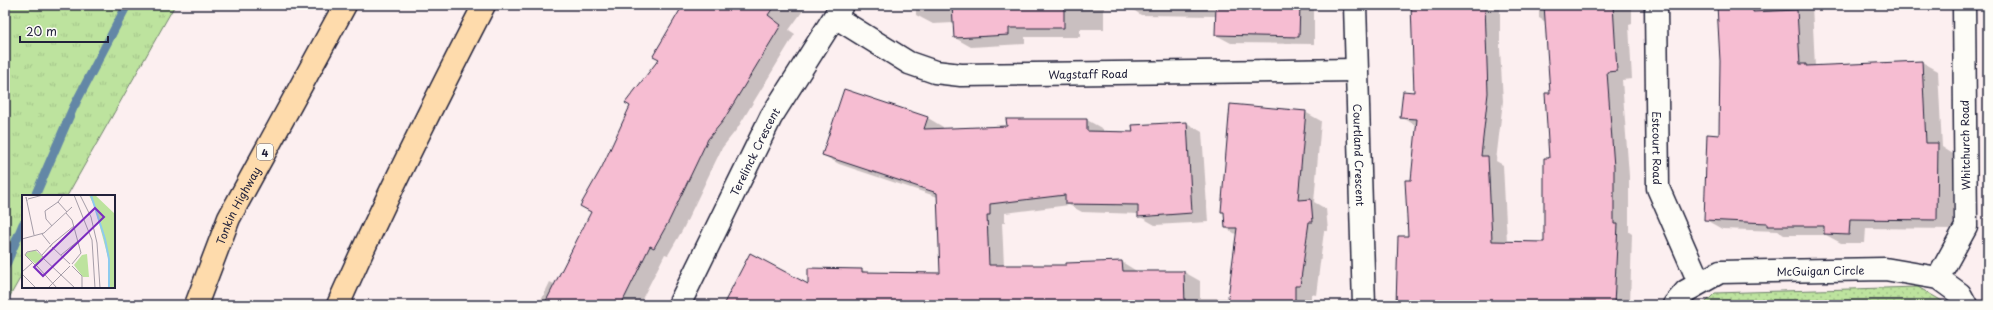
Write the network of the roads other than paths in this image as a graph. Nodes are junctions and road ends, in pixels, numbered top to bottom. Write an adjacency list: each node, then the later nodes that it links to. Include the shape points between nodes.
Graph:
1 (345, 5): 10 (highway, Tonkin Highway / 4, via 228,218)
2 (484, 5): 11 (highway, via 423,123)
3 (1355, 5): 7 (street, Courtland Crescent)
4 (1656, 5): 9 (street, Estcourt Road, via 1658,188)
5 (1964, 5): 8 (street, Whitchurch Road, via 1966,227)
6 (839, 11): 7 (street, Wagstaff Road, via 909,63 935,72 961,75); 12 (street, Terelinck Crescent, via 771,116)
7 (1356, 70): 13 (street, Courtland Crescent)
8 (1938, 278): 9 (street, McGuigan Circle, via 1886,269 1720,272); 15 (street, McGuigan Circle, via 1960,294)
9 (1699, 282): 14 (street, McGuigan Circle, via 1686,291)
10 (196, 305)
11 (338, 305)
12 (679, 305)
13 (1364, 305)
14 (1674, 305)
15 (1966, 305)

